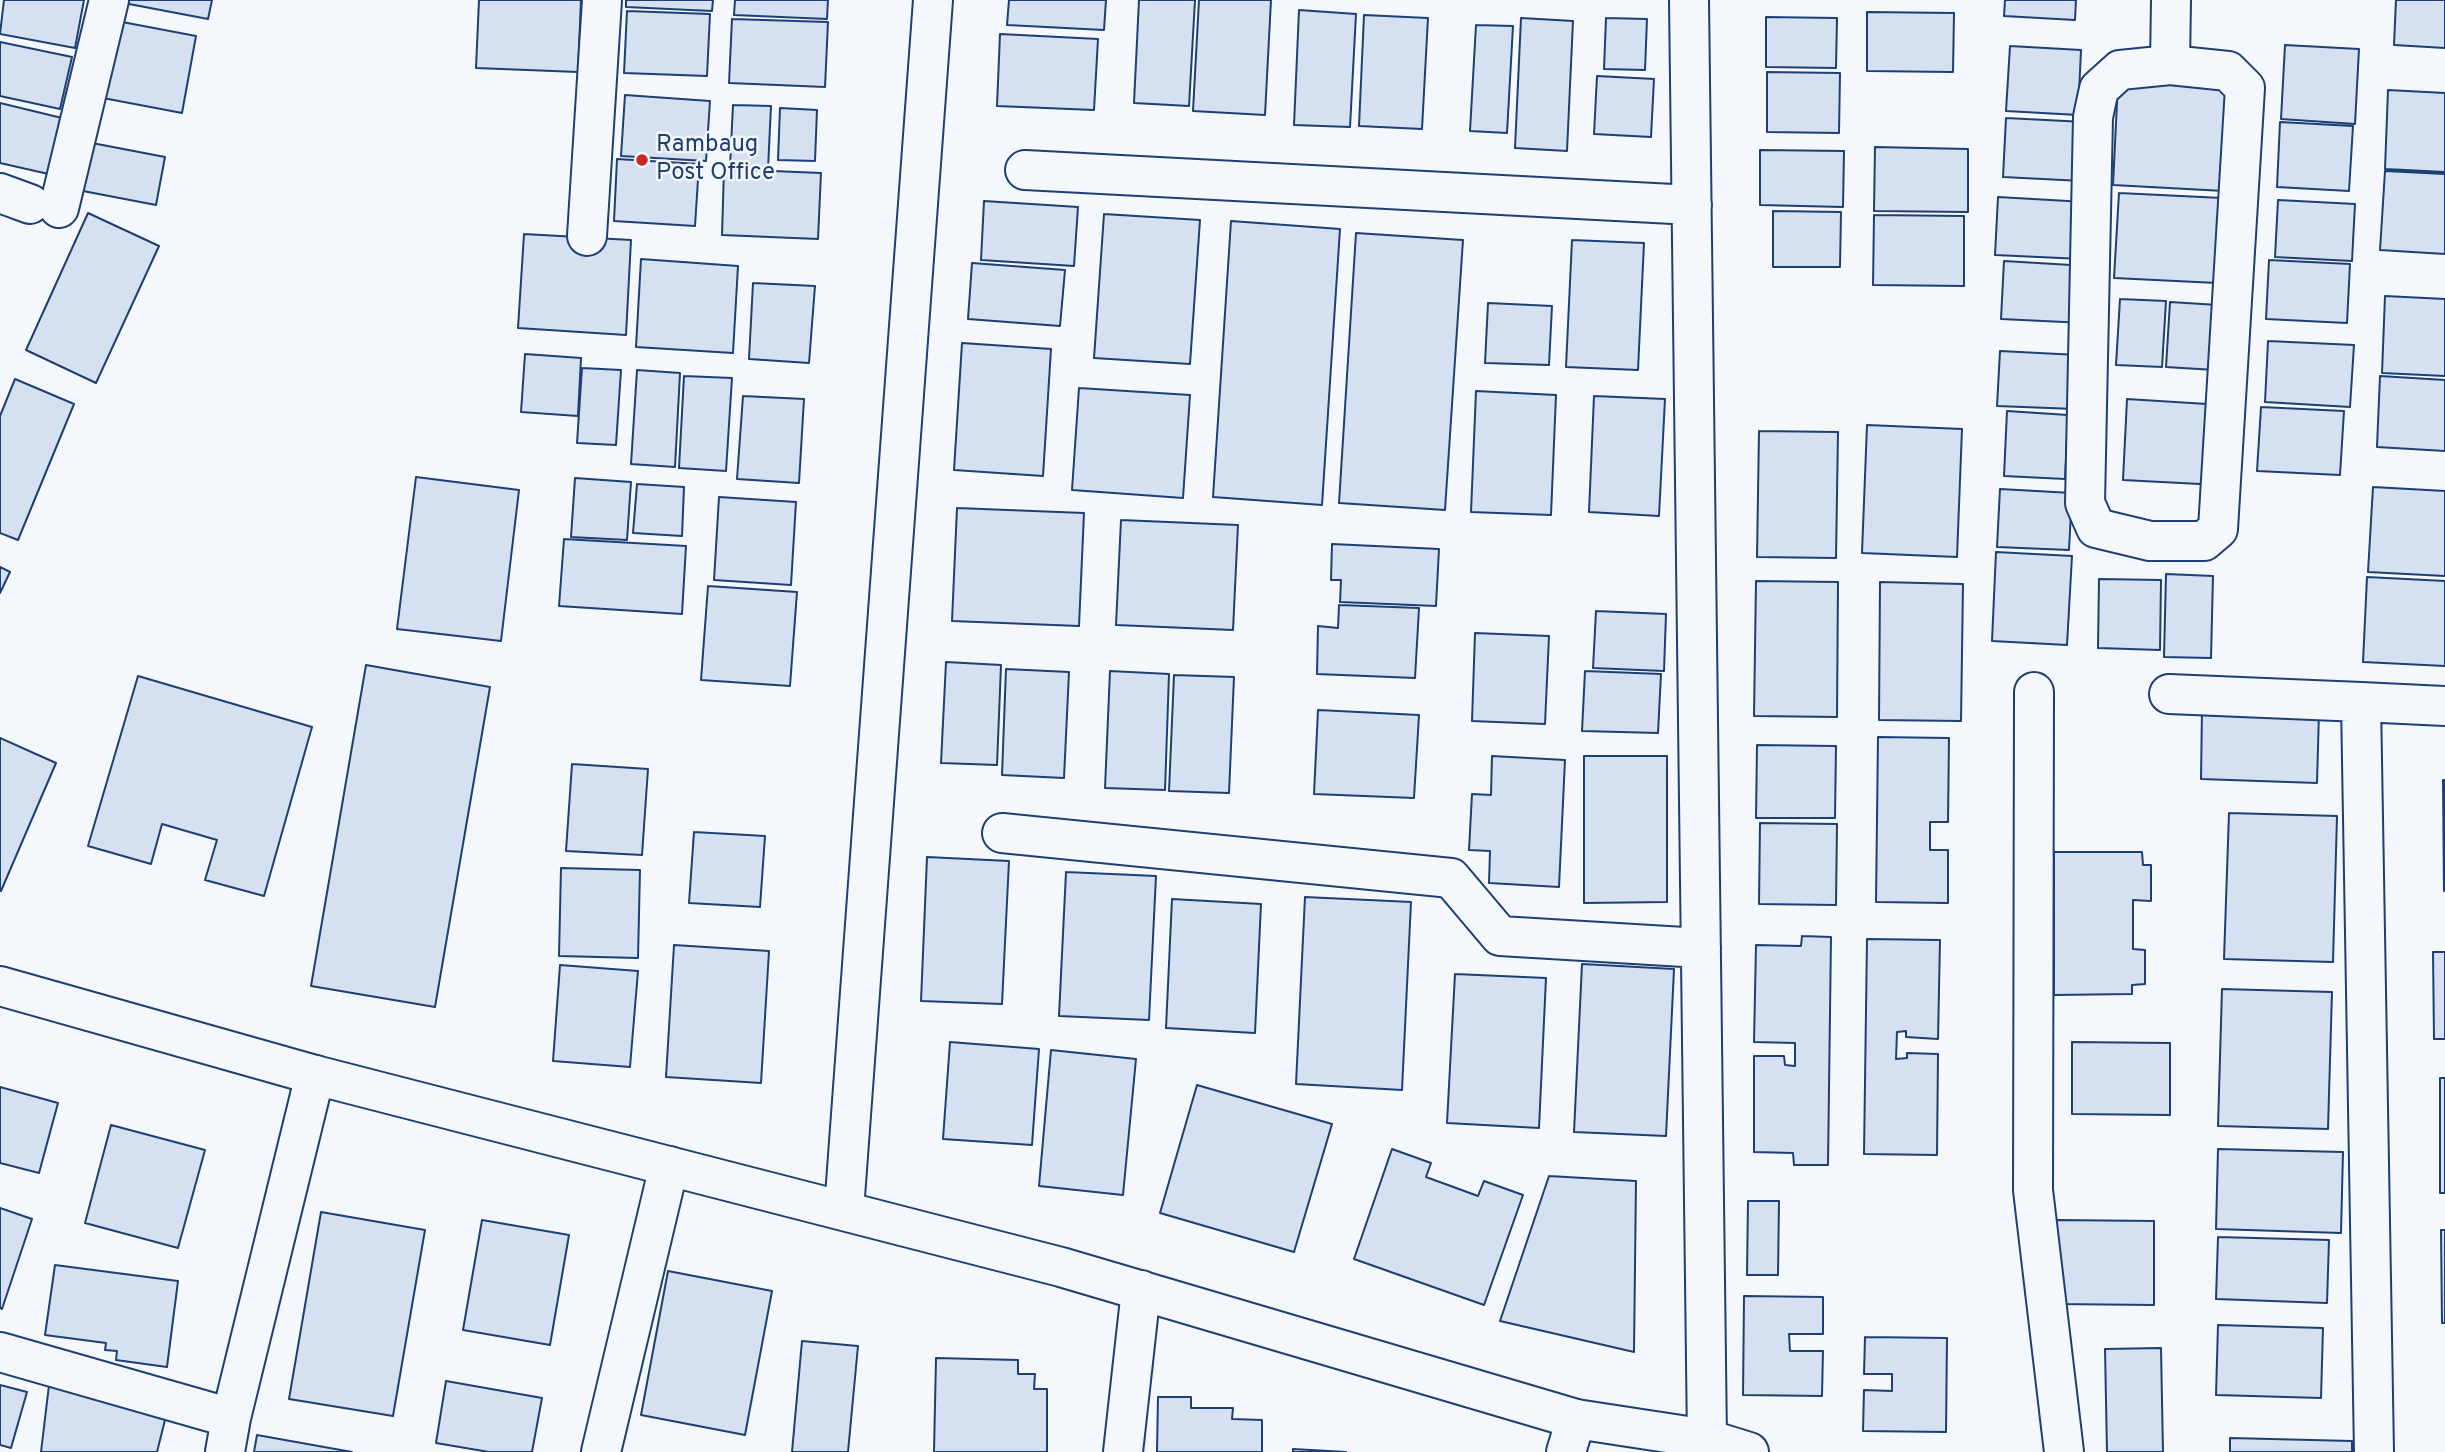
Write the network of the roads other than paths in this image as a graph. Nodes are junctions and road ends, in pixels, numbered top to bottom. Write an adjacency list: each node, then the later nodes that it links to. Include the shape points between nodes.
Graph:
1 (109, 0): 8 (street)
2 (602, 0): 10 (street)
3 (933, 0): 20 (street)
4 (1689, 0): 9 (street)
5 (2171, 0): 6 (street)
6 (2170, 65): 6 (street, via 2120,70 2099,89 2093,117 2085,503 2096,528 2150,541 2204,541 2218,529 2245,88 2228,71)
7 (1025, 170): 9 (street)
8 (30, 202)
9 (1692, 205): 16 (street)
10 (587, 236)
11 (2034, 692): 29 (street, via 2033,1190)
12 (2169, 694): 13 (street)
13 (2361, 702): 14 (street); 30 (street)
14 (2445, 706)
15 (1002, 833): 16 (street, via 1451,878 1500,936)
16 (1701, 948): 25 (street)
17 (0, 986): 18 (street)
18 (315, 1075): 19 (street); 23 (street)
19 (669, 1166): 20 (street); 26 (street)
20 (844, 1210): 21 (street)
21 (1141, 1290): 24 (street); 27 (street)
22 (0, 1352): 23 (street)
23 (228, 1435)
24 (1571, 1435): 25 (street)
25 (1707, 1439): 28 (street)
26 (601, 1452)
27 (1123, 1452)
28 (1749, 1452)
29 (2064, 1452)
30 (2374, 1452)

